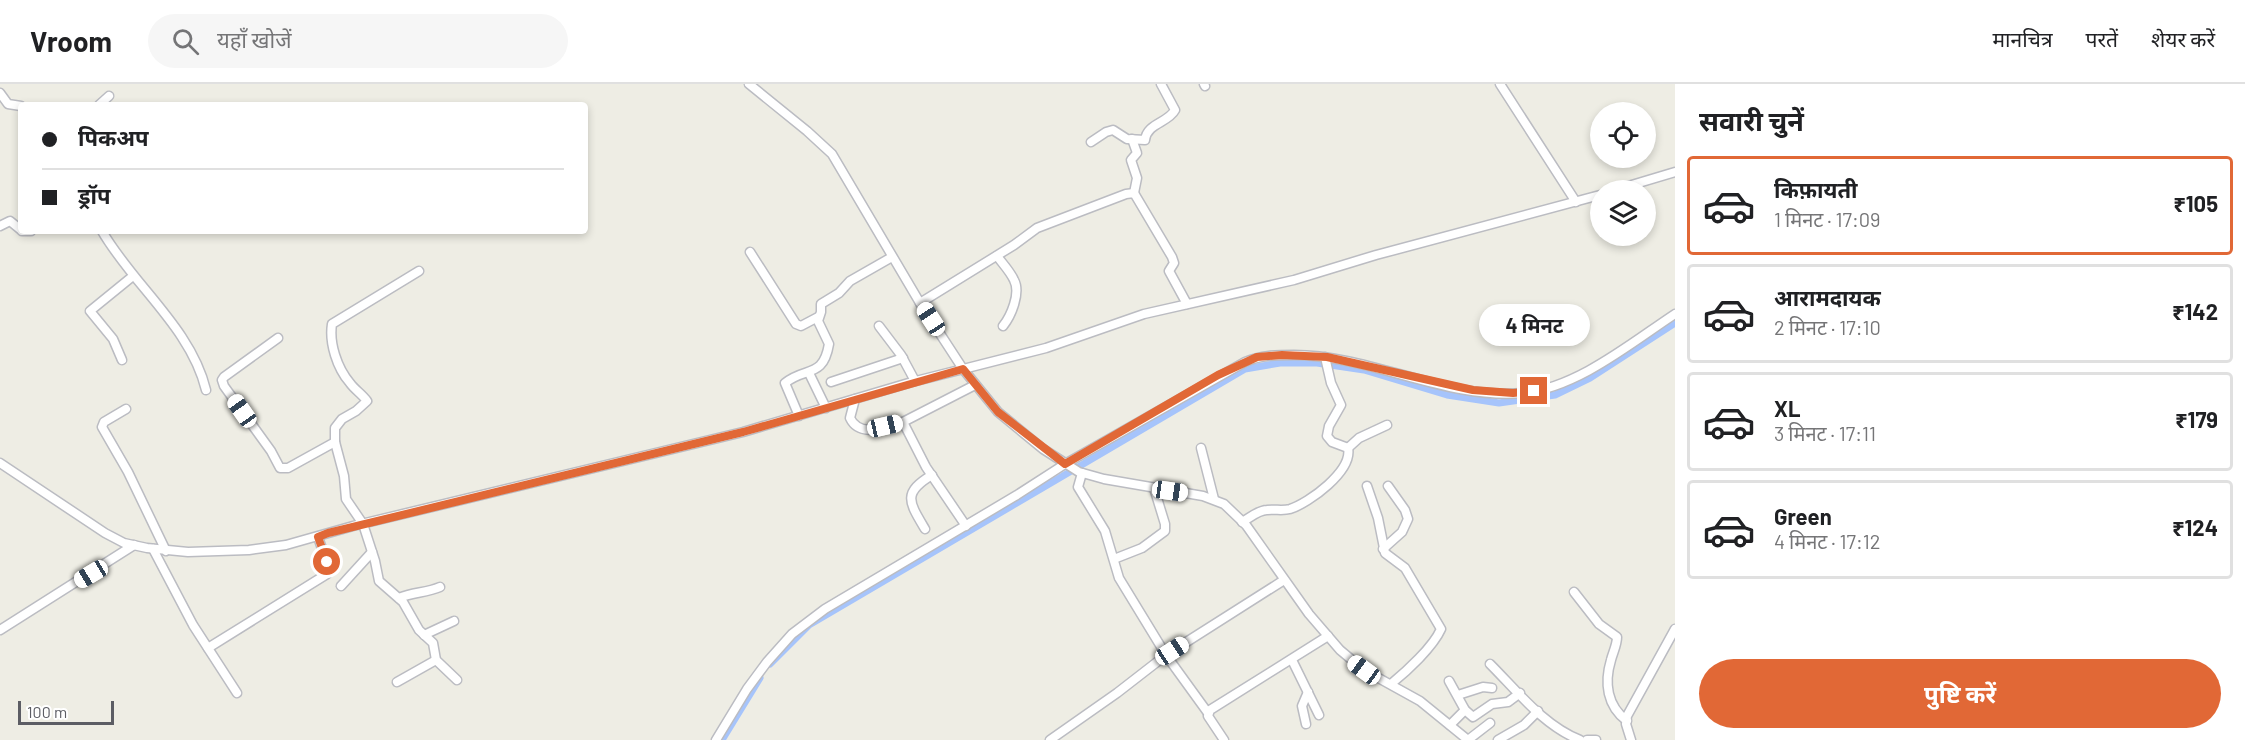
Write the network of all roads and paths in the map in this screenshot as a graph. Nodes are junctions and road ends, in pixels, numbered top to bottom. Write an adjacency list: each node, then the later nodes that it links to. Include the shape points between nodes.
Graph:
1 (749, 84): 20 (street, via 832,154)
2 (1161, 84): 8 (street, via 1174,112 1148,130 1145,140)
3 (1500, 84): 14 (street)
4 (0, 93): 7 (street, via 8,104)
5 (110, 96): 6 (street)
6 (103, 102)
7 (18, 106)
8 (1132, 139): 9 (street, via 1113,130); 12 (street, via 1137,153 1131,160 1137,178)
9 (1091, 142)
10 (1675, 172): 11 (street)
11 (1648, 180)
12 (1134, 193): 19 (street, via 1046,223); 24 (street, via 1172,257 1174,263 1169,271)
13 (1590, 198): 14 (street)
14 (1576, 202): 24 (street, via 1294,280)
15 (0, 226): 16 (street, via 10,221)
16 (18, 227)
17 (104, 234): 22 (street)
18 (750, 252): 26 (street, via 796,324 801,326)
19 (997, 256): 23 (street); 28 (street, via 1016,285 1010,316)
20 (892, 257): 23 (street); 26 (street, via 822,302)
21 (419, 271): 45 (street, via 332,324 332,343 342,370 367,401 339,422)
22 (133, 276): 32 (street, via 90,312 113,339); 38 (street, via 189,347)
23 (920, 303): 33 (street)
24 (1187, 304): 33 (street)
25 (1675, 314): 31 (street, via 1579,375 1524,393 1473,390)
26 (818, 317): 34 (street, via 828,348 820,367)
27 (879, 326): 30 (street)
28 (1003, 326)
29 (278, 338): 45 (street, via 224,377 224,386 280,468 288,468)
30 (903, 358): 35 (street); 36 (street)
31 (1325, 358): 47 (street, via 1341,405 1327,436); 49 (street, via 1282,355 1250,360)
32 (122, 360)
33 (963, 369): 35 (street); 37 (street)
34 (809, 373): 40 (street); 42 (street, via 785,382)
35 (915, 381): 39 (street)
36 (831, 382)
37 (975, 386): 43 (street); 49 (street, via 1012,424)
38 (206, 390)
39 (855, 399): 40 (street); 43 (street, via 850,418 859,428 867,430)
40 (826, 408): 42 (street)
41 (126, 409): 64 (street, via 102,427)
42 (799, 416): 57 (street)
43 (903, 422): 51 (street)
44 (1387, 425): 47 (street, via 1359,438)
45 (335, 442): 57 (street, via 346,499)
46 (1201, 448): 55 (street)
47 (1348, 448): 56 (street, via 1343,469 1321,490 1290,509 1264,510)
48 (0, 463): 61 (street, via 105,532)
49 (1067, 465): 50 (street); 58 (street)
50 (1080, 472): 54 (street); 66 (street, via 1078,487 1105,531)
51 (932, 475): 58 (street); 59 (street, via 917,485 912,497 913,509)
52 (1367, 486): 63 (street)
53 (1388, 486): 63 (street, via 1408,519 1402,532)
54 (1154, 488): 55 (street); 66 (street, via 1165,531 1142,548)
55 (1214, 499): 56 (street)
56 (1242, 522): 67 (street)
57 (363, 524): 60 (street); 65 (street)
58 (966, 526): 99 (street, via 825,609 792,634 747,688)
59 (925, 529)
60 (318, 537): 64 (street, via 249,550); 77 (street, via 329,569 327,574)
61 (134, 545): 62 (street); 74 (street)
62 (153, 549): 64 (street); 77 (street)
63 (1383, 549): 85 (street, via 1405,568 1442,629)
64 (166, 550)
65 (372, 552): 68 (street); 71 (street, via 379,581)
66 (1114, 559): 78 (street, via 1119,578)
67 (1284, 580): 76 (street); 78 (street)
68 (341, 586)
69 (441, 587): 71 (street)
70 (1574, 592): 95 (street, via 1599,624 1617,637 1608,672 1608,692 1615,711)
71 (399, 598): 75 (street)
72 (454, 621): 75 (street)
73 (1675, 629): 95 (street)
74 (0, 630)
75 (424, 635): 79 (street, via 433,643)
76 (1328, 636): 80 (street); 85 (street, via 1353,662)
77 (208, 648): 88 (street)
78 (1166, 655): 93 (street); 100 (street)
79 (436, 660): 82 (street); 84 (street)
80 (1292, 660): 87 (street); 93 (street)
81 (1490, 664): 89 (street)
82 (457, 680)
83 (1449, 681): 90 (street)
84 (397, 682)
85 (1391, 684): 98 (street)
86 (1492, 688): 90 (street)
87 (1308, 692): 94 (street); 97 (street, via 1302,706)
88 (237, 693)
89 (1520, 693): 91 (street, via 1508,702 1492,704 1475,717); 92 (street)
90 (1458, 695): 91 (street)
91 (1465, 710): 98 (street)
92 (1538, 711): 103 (street, via 1524,725); 104 (street)
93 (1208, 713): 101 (street)
94 (1320, 715)
95 (1627, 721): 107 (street)
96 (1490, 723): 102 (street)
97 (1306, 724)
98 (1450, 725): 102 (street)
99 (716, 740)
100 (1050, 740)
101 (1224, 740)
102 (1468, 740)
103 (1498, 740)
104 (1580, 740)
105 (1587, 740): 106 (street)
106 (1596, 740)
107 (1631, 740)

